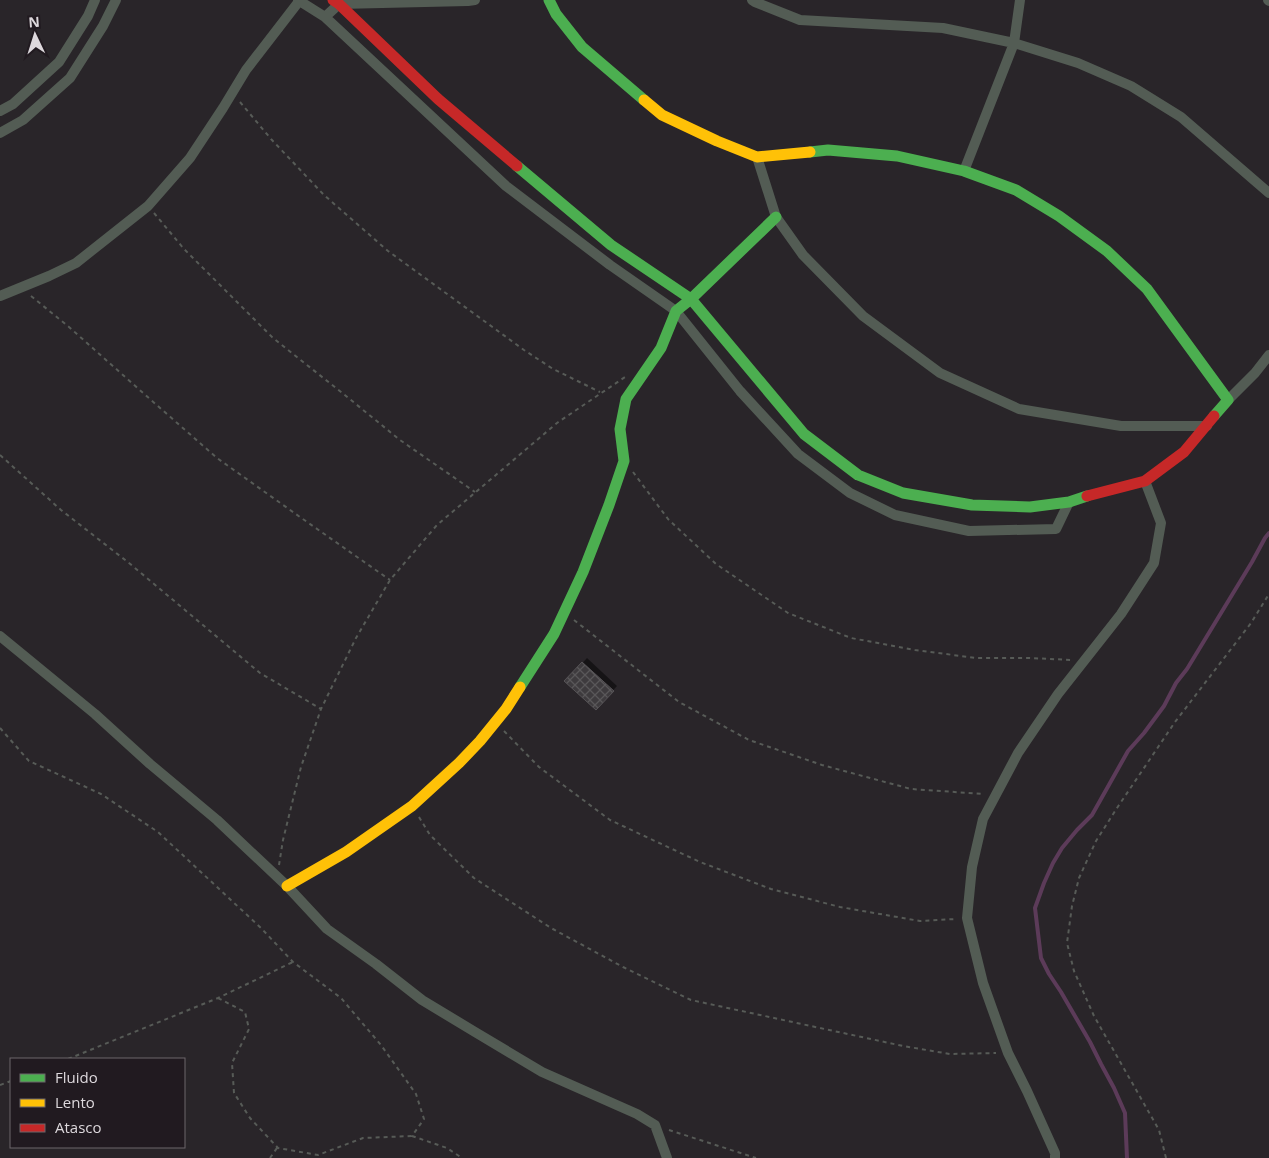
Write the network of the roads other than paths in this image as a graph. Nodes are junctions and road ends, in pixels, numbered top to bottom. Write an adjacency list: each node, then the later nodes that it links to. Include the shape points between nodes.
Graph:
1 (95, 0): 11 (street, via 59,62 13,104)
2 (116, 0): 12 (street, via 70,78 23,120)
3 (299, 0): 9 (street); 17 (street, via 246,70 190,158 148,206 76,263)
4 (475, 0): 8 (street)
5 (548, 0): 13 (street, via 582,47 662,115)
6 (752, 0): 10 (street, via 800,20 943,28)
7 (1020, 0): 10 (street)
8 (336, 2): 9 (street); 18 (street, via 438,99 611,245)
9 (325, 17): 19 (street, via 506,186)
10 (1014, 43): 14 (street); 15 (street, via 1078,63 1130,86 1181,117)
11 (0, 111)
12 (0, 133)
13 (757, 157): 14 (street, via 828,150 897,156); 16 (street)
14 (964, 171): 21 (street, via 1016,190 1108,251 1147,289)
15 (1269, 193)
16 (776, 217): 18 (street); 22 (street, via 803,255 863,316 940,373 1019,409 1121,426)
17 (0, 296)
18 (691, 298): 19 (street); 24 (street, via 804,434 858,474 903,493 972,505 1030,508)
19 (676, 311): 24 (street, via 740,390 798,454 850,493 888,512 969,531 1056,528); 26 (street, via 661,348 626,399 620,429 624,461 586,564 554,634 506,709 459,763 412,806 346,852)
20 (1269, 356): 21 (street)
21 (1228, 400): 22 (street)
22 (1207, 426): 23 (street, via 1184,452)
23 (1145, 480): 24 (street); 28 (street, via 1161,523 1154,563 1121,614 1058,694 1018,752 983,819 972,867 967,918 983,983 1008,1053)
24 (1069, 502)
25 (0, 636): 26 (street, via 217,820)
26 (287, 886): 27 (street, via 327,929 422,1000 542,1072 655,1125)
27 (668, 1158)
28 (1055, 1158)

